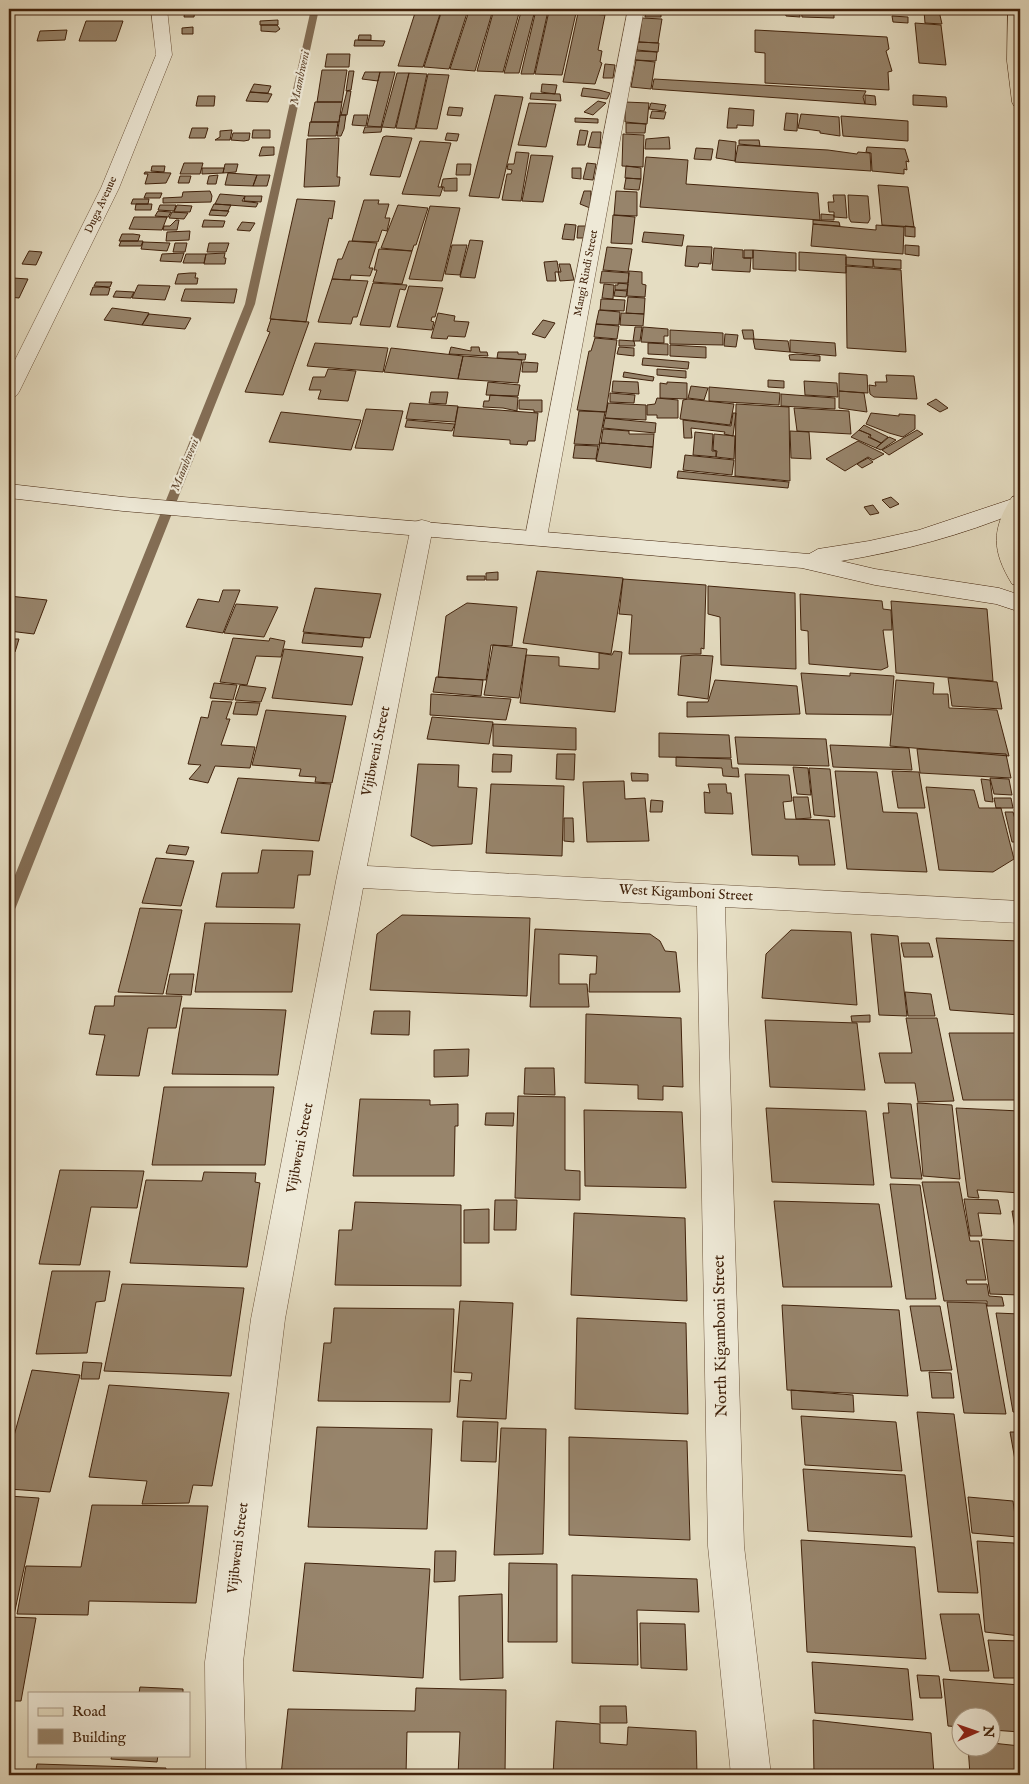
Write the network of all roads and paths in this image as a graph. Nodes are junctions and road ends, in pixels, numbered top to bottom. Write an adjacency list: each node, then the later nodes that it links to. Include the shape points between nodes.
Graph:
1 (159, 9): 6 (street, Duga Avenue, via 164,55 110,188)
2 (636, 9): 10 (street, Mangi Rindi Street)
3 (1016, 9): 4 (main road)
4 (1018, 61): 5 (main road)
5 (1020, 102)
6 (9, 392)
7 (9, 491): 9 (street, via 123,504)
8 (1019, 503): 11 (street, via 985,518 866,551); 12 (main road, via 1008,529 1009,557)
9 (422, 528): 10 (street); 14 (street, Vijibweni Street)
10 (536, 537): 11 (street)
11 (802, 560): 13 (street, via 875,577 999,596)
12 (1020, 578)
13 (1020, 604)
14 (351, 876): 15 (street, West Kigamboni Street); 17 (street, Vijibweni Street, via 268,1319 224,1662)
15 (710, 894): 16 (street, West Kigamboni Street); 18 (street, North Kigamboni Street, via 726,1546)
16 (1020, 912)
17 (226, 1775)
18 (752, 1775)

